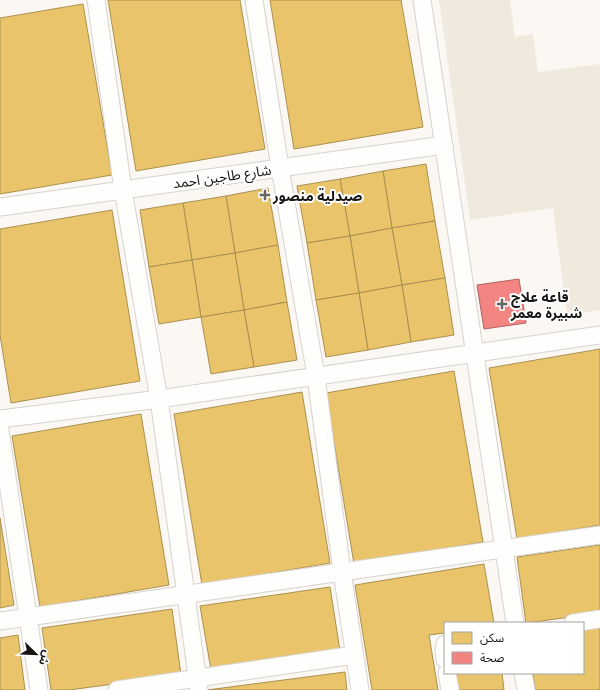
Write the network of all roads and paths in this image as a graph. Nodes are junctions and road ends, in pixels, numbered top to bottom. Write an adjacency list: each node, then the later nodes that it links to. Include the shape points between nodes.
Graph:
1 (96, 0): 6 (street)
2 (254, 0): 5 (street)
3 (422, 0): 4 (street)
4 (444, 145): 5 (street, شارع طاجين احمد); 9 (street)
5 (280, 168): 6 (street, شارع طاجين احمد); 10 (street)
6 (123, 190): 7 (street, شارع طاجين احمد); 11 (street)
7 (0, 206)
8 (600, 335): 9 (street)
9 (475, 353): 10 (street); 15 (street)
10 (316, 376): 11 (street); 16 (street)
11 (159, 399): 12 (street); 17 (street)
12 (0, 419)
13 (0, 430): 18 (street)
14 (600, 535): 15 (street)
15 (504, 549): 16 (street); 21 (street)
16 (342, 572): 17 (street); 23 (street)
17 (185, 594): 18 (street); 26 (street)
18 (28, 617): 20 (street); 27 (street)
19 (600, 619): 22 (street)
20 (0, 621)
21 (515, 622)
22 (580, 622)
23 (354, 655): 26 (street); 29 (street)
24 (447, 674): 30 (street)
25 (523, 674): 31 (street)
26 (198, 684): 28 (street)
27 (39, 690)
28 (117, 690)
29 (360, 690)
30 (450, 690)
31 (526, 690)

